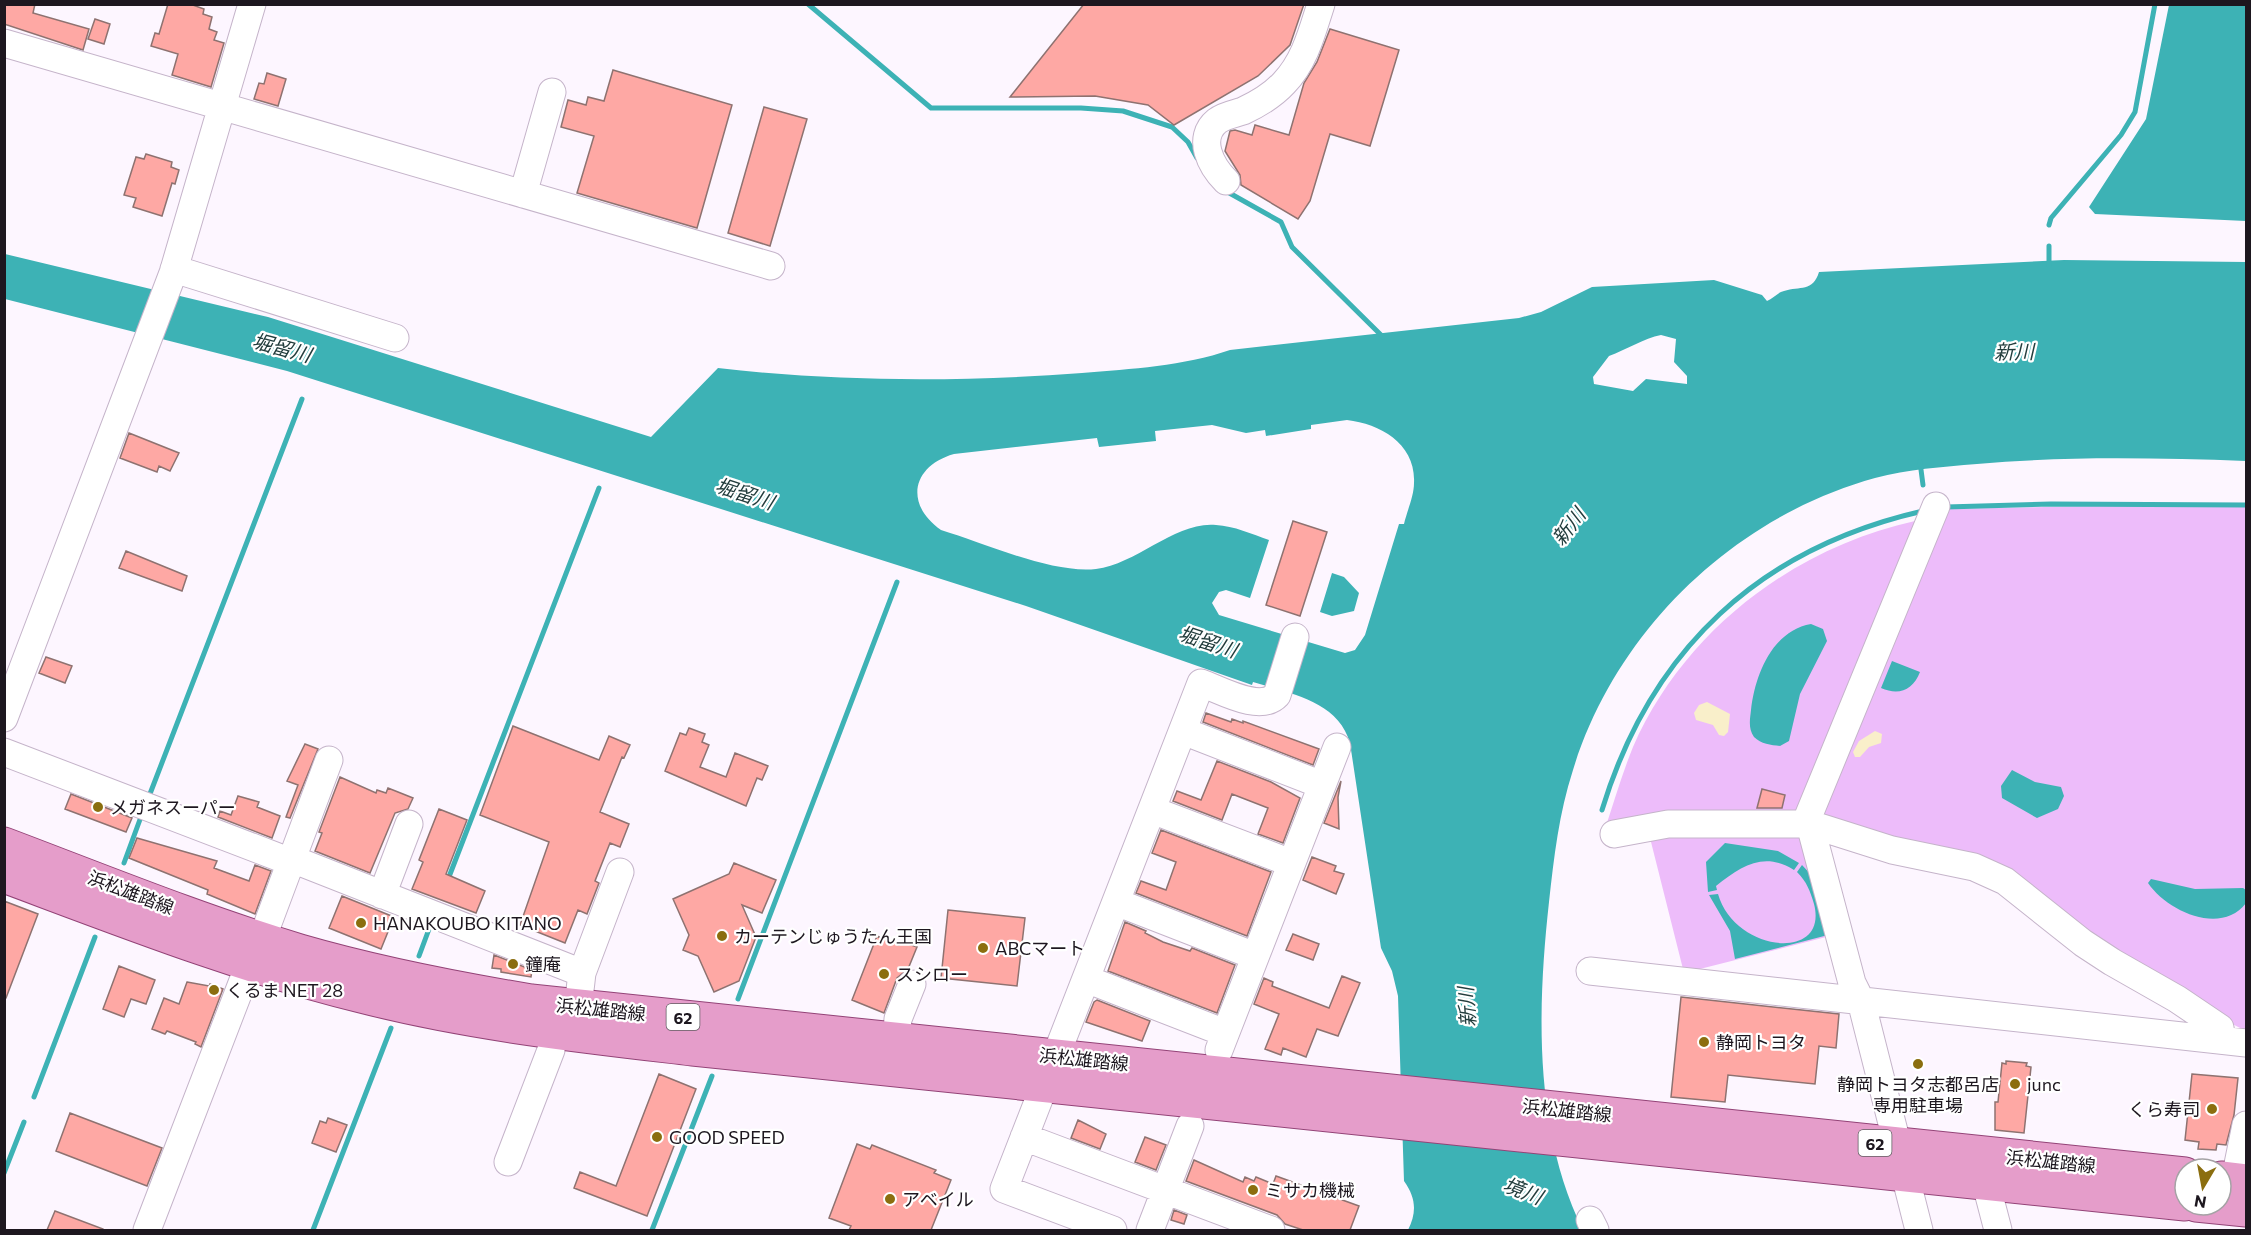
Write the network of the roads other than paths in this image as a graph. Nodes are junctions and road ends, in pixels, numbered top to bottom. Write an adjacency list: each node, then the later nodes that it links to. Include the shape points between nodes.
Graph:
1 (252, 4): 5 (street)
2 (1321, 4): 6 (street, via 1303,57 1289,78 1271,95 1226,116 1210,129 1210,158)
3 (4, 44): 5 (street)
4 (552, 92): 7 (street)
5 (222, 107): 7 (street); 9 (street)
6 (1226, 181)
7 (523, 194): 8 (street)
8 (771, 266)
9 (171, 277): 10 (street); 13 (street)
10 (395, 338)
11 (1936, 506): 21 (street, via 1808,817)
12 (1295, 637): 14 (street, via 1277,694 1266,703 1259,702 1201,683)
13 (4, 718)
14 (1183, 731): 18 (street); 19 (street)
15 (1337, 747): 18 (street)
16 (4, 752): 24 (street)
17 (329, 760): 24 (street)
18 (1322, 785): 25 (street)
19 (1152, 810): 25 (street); 29 (street)
20 (409, 824): 28 (street)
21 (1810, 824): 22 (street, via 1668,824); 36 (street); 40 (street, via 1892,850 1990,873 2102,956 2156,986 2220,1028)
22 (1614, 834)
23 (4, 844): 30 (main road, 浜松雄踏線 / 62)
24 (291, 860): 28 (street); 30 (street)
25 (1291, 863): 31 (street)
26 (620, 872): 33 (street)
27 (4, 876): 30 (main road, 浜松雄踏線 / 62)
28 (382, 895): 33 (street)
29 (1116, 902): 31 (street); 34 (street)
30 (256, 952): 37 (main road, 浜松雄踏線 / 62); 38 (main road, 浜松雄踏線 / 62, via 402,1006); 52 (street)
31 (1255, 956): 34 (street, via 1222,1041)
32 (1590, 971): 36 (street)
33 (582, 973): 37 (street)
34 (1086, 979): 41 (street)
35 (912, 984): 39 (street, via 898,1019)
36 (1860, 1001): 40 (street); 45 (street)
37 (578, 1007): 39 (main road, 浜松雄踏線 / 62)
38 (553, 1033): 41 (main road, 浜松雄踏線 / 62); 46 (street, via 551,1050)
39 (896, 1040): 41 (main road, 浜松雄踏線 / 62)
40 (2234, 1042)
41 (1050, 1071): 44 (street); 45 (main road, 浜松雄踏線 / 62)
42 (2247, 1125): 50 (street)
43 (1190, 1126): 49 (street)
44 (1024, 1137): 49 (street); 53 (street, via 1004,1189)
45 (1901, 1161): 47 (main road, 浜松雄踏線 / 62); 48 (main road, 浜松雄踏線 / 62); 56 (street)
46 (508, 1162)
47 (2173, 1173)
48 (1986, 1184): 51 (main road, 浜松雄踏線 / 62); 57 (street)
49 (1165, 1190): 54 (street); 55 (street)
50 (2234, 1198)
51 (2173, 1203)
52 (147, 1230)
53 (1113, 1230)
54 (1150, 1230)
55 (1271, 1230)
56 (1919, 1230)
57 (1998, 1230)

